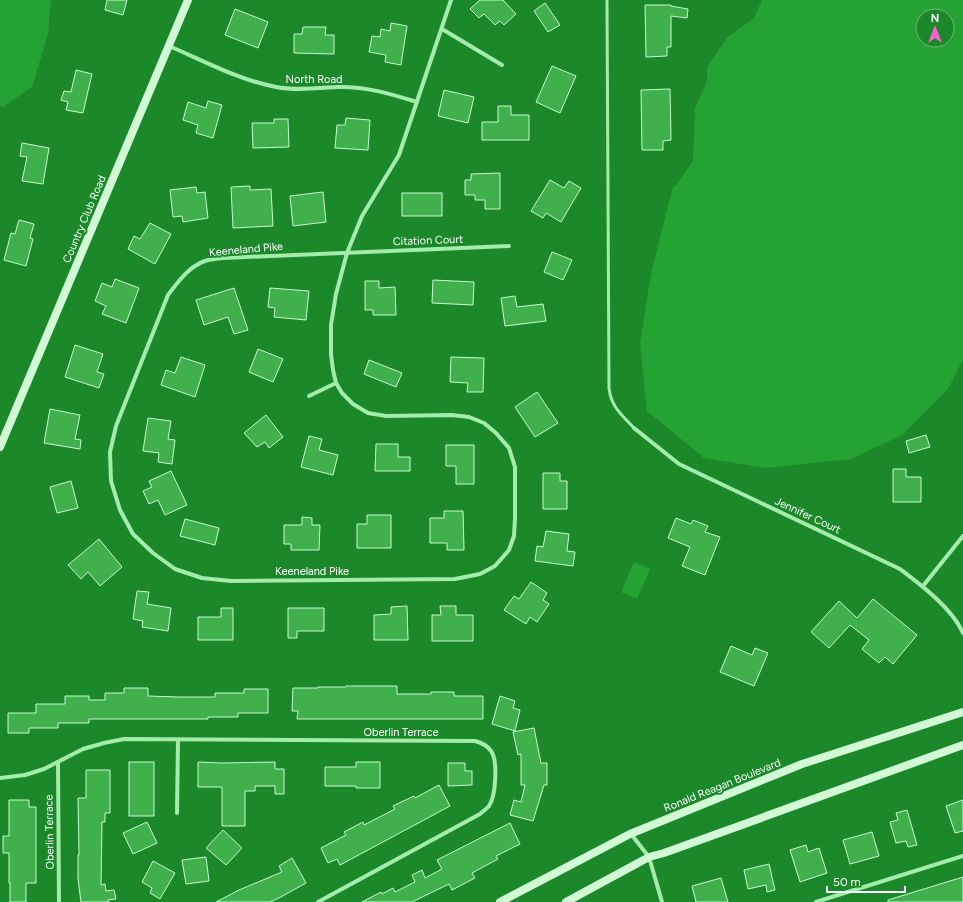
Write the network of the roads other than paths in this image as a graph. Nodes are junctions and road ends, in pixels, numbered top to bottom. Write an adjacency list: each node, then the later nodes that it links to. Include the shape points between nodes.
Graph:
1 (188, 0): 5 (main road, Country Club Road)
2 (451, 0): 4 (street, Keeneland Pike)
3 (607, 0): 12 (lane, via 609,388 610,399)
4 (442, 29): 6 (street); 7 (street, Keeneland Pike)
5 (169, 46): 7 (street, North Road, via 243,78 277,88 361,88); 13 (main road, Country Club Road)
6 (502, 65)
7 (417, 102): 9 (street, Keeneland Pike, via 399,156 362,216)
8 (509, 246): 9 (street, Citation Court)
9 (347, 253): 10 (street, Keeneland Pike, via 336,294 332,325 332,370); 10 (street, Keeneland Pike, via 223,258 205,261 178,281 168,295 116,426 110,452 111,481 120,510 133,534 153,554 175,569 202,578 230,581 455,579 480,574 495,566 509,550 514,536 515,518 515,467 509,448 496,433 484,423 469,417 386,416 368,412 353,404)
10 (336, 383): 11 (street)
11 (309, 396)
12 (634, 428): 15 (street, Jennifer Court, via 679,464 900,569)
13 (0, 447)
14 (963, 536): 15 (street)
15 (923, 586): 16 (street, Jennifer Court, via 945,607)
16 (963, 633)
17 (963, 712): 23 (main road, Ronald Reagan Boulevard, via 802,764)
18 (178, 740): 20 (street, Oberlin Terrace, via 124,739 83,750); 22 (street); 27 (street, Oberlin Terrace, via 475,741 485,745 492,752 495,760 495,793 490,806 480,814)
19 (963, 745): 25 (main road)
20 (58, 762): 21 (street, Oberlin Terrace, via 25,775); 26 (street, Oberlin Terrace)
21 (0, 778)
22 (177, 813)
23 (630, 834): 25 (street); 28 (main road, Ronald Reagan Boulevard)
24 (963, 856): 31 (street)
25 (649, 857): 29 (main road); 30 (street)
26 (59, 902)
27 (318, 902)
28 (500, 902)
29 (566, 902)
30 (662, 902)
31 (816, 902)

